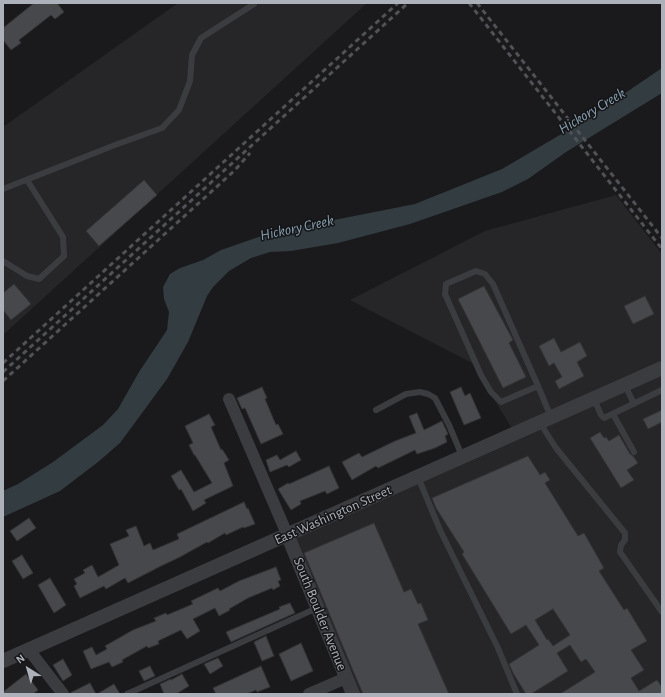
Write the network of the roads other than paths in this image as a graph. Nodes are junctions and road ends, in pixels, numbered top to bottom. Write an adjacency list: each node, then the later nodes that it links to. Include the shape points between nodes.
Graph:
1 (254, 4): 2 (lane, via 201,38 192,55 190,80 179,110 162,128)
2 (27, 180): 3 (lane); 4 (lane, via 63,237 64,256 39,279 27,276)
3 (3, 189)
4 (3, 261)
5 (660, 371): 6 (street, East Washington Street)
6 (625, 385): 10 (street, East Washington Street); 11 (lane)
7 (538, 386): 7 (lane, via 493,284 485,274 476,271 446,284 449,302 491,392 501,402); 14 (lane)
8 (662, 390): 11 (lane)
9 (229, 399): 18 (street)
10 (594, 399): 13 (lane, via 604,418); 14 (street, East Washington Street)
11 (634, 404): 13 (lane)
12 (376, 410): 16 (lane, via 406,394 428,394 435,398)
13 (614, 414): 15 (lane)
14 (546, 420): 16 (street, East Washington Street); 20 (lane, via 556,448 625,533 620,552)
15 (634, 452)
16 (462, 458): 17 (street, East Washington Street)
17 (418, 478): 18 (street, East Washington Street); 28 (lane)
18 (287, 534): 19 (street, South Boulder Avenue); 21 (street, East Washington Street)
19 (317, 608): 23 (street, South Boulder Avenue); 25 (lane)
20 (662, 612)
21 (29, 650): 22 (street, East Washington Street); 24 (street)
22 (3, 661)
23 (346, 678): 26 (street); 27 (street, South Boulder Avenue)
24 (63, 694)
25 (127, 694)
26 (309, 694)
27 (353, 694)
28 (517, 694)

